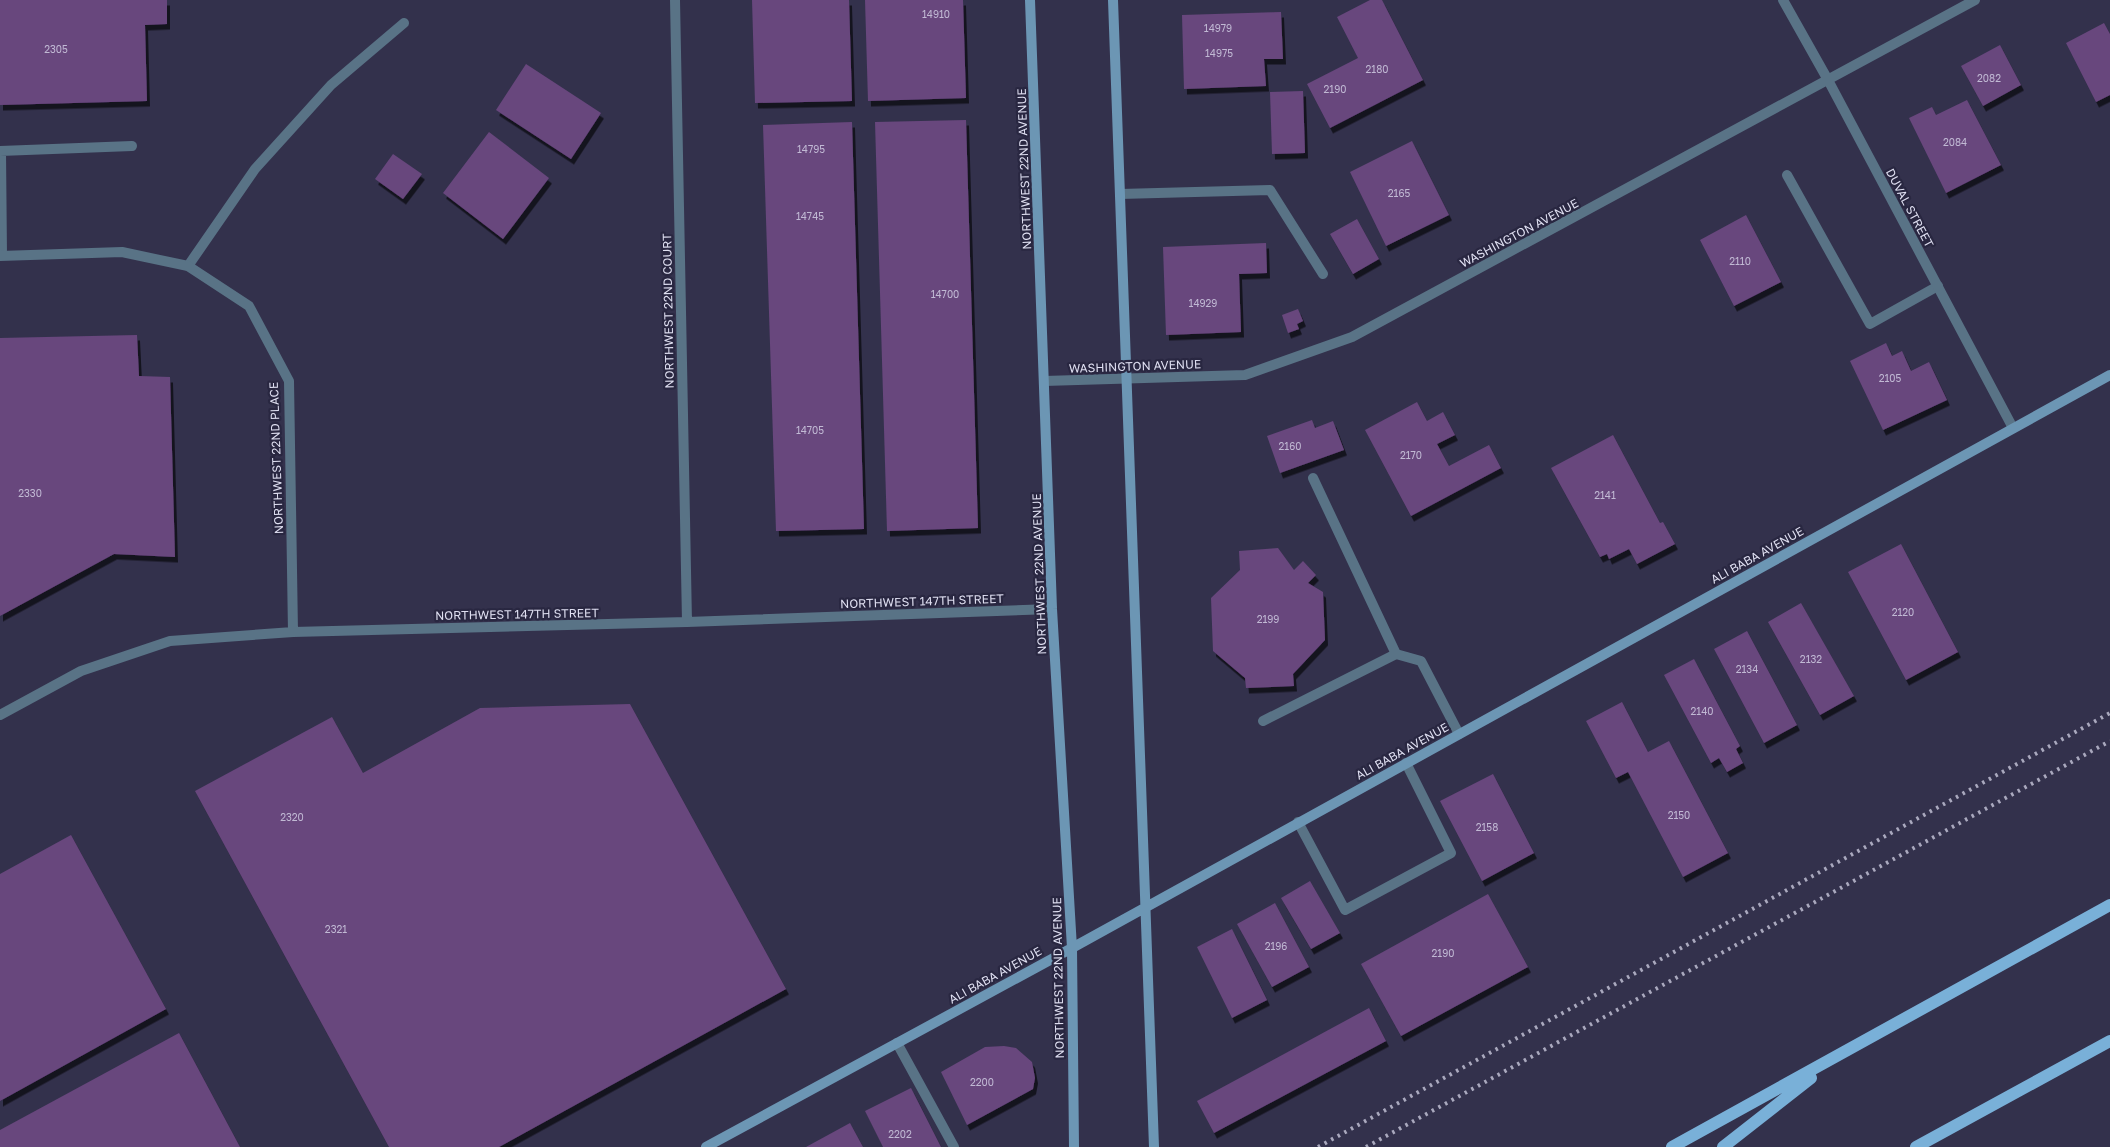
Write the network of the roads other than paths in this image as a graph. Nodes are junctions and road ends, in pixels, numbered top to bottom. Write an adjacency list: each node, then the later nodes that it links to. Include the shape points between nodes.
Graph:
1 (675, 0): 22 (street, NORTHWEST 22ND COURT)
2 (1030, 0): 18 (main road, NORTHWEST 22ND AVENUE)
3 (1114, 0): 11 (main road)
4 (1783, 0): 7 (street, DUVAL STREET)
5 (1975, 0): 7 (street, WASHINGTON AVENUE)
6 (404, 23): 13 (street, via 331,85 255,169)
7 (1828, 80): 15 (street, DUVAL STREET); 17 (street, WASHINGTON AVENUE, via 1352,337 1245,375)
8 (132, 146): 9 (street)
9 (0, 151): 12 (street)
10 (1787, 175): 15 (street, via 1870,324)
11 (1120, 194): 14 (street, via 1270,190); 17 (main road)
12 (1, 256): 13 (street, via 122,252)
13 (188, 266): 23 (street, NORTHWEST 22ND PLACE, via 249,306 288,381)
14 (1323, 274)
15 (1938, 286): 19 (street, DUVAL STREET)
16 (2110, 375): 19 (main road, ALI BABA AVENUE)
17 (1127, 378): 18 (street, WASHINGTON AVENUE); 31 (main road)
18 (1044, 381): 21 (main road, NORTHWEST 22ND AVENUE)
19 (2013, 428): 27 (main road, ALI BABA AVENUE)
20 (1313, 478): 24 (street)
21 (1052, 609): 22 (street, NORTHWEST 147TH STREET); 32 (main road, NORTHWEST 22ND AVENUE)
22 (687, 622): 23 (street, NORTHWEST 147TH STREET)
23 (293, 632): 25 (street, NORTHWEST 147TH STREET, via 170,641 81,671)
24 (1396, 654): 26 (street); 27 (street, via 1421,661)
25 (0, 715)
26 (1264, 721)
27 (1459, 734): 28 (main road, ALI BABA AVENUE)
28 (1406, 763): 29 (main road, ALI BABA AVENUE); 29 (street, via 1451,854 1345,910)
29 (1298, 822): 31 (main road, ALI BABA AVENUE)
30 (2110, 905): 35 (main road)
31 (1146, 906): 32 (main road, ALI BABA AVENUE); 39 (main road)
32 (1072, 948): 34 (main road, ALI BABA AVENUE); 38 (main road, NORTHWEST 22ND AVENUE)
33 (2110, 1041): 42 (main road)
34 (897, 1043): 36 (main road, ALI BABA AVENUE); 37 (street)
35 (1840, 1054): 40 (main road); 41 (main road)
36 (706, 1147)
37 (954, 1147)
38 (1074, 1147)
39 (1154, 1147)
40 (1672, 1147)
41 (1723, 1147)
42 (1916, 1147)

